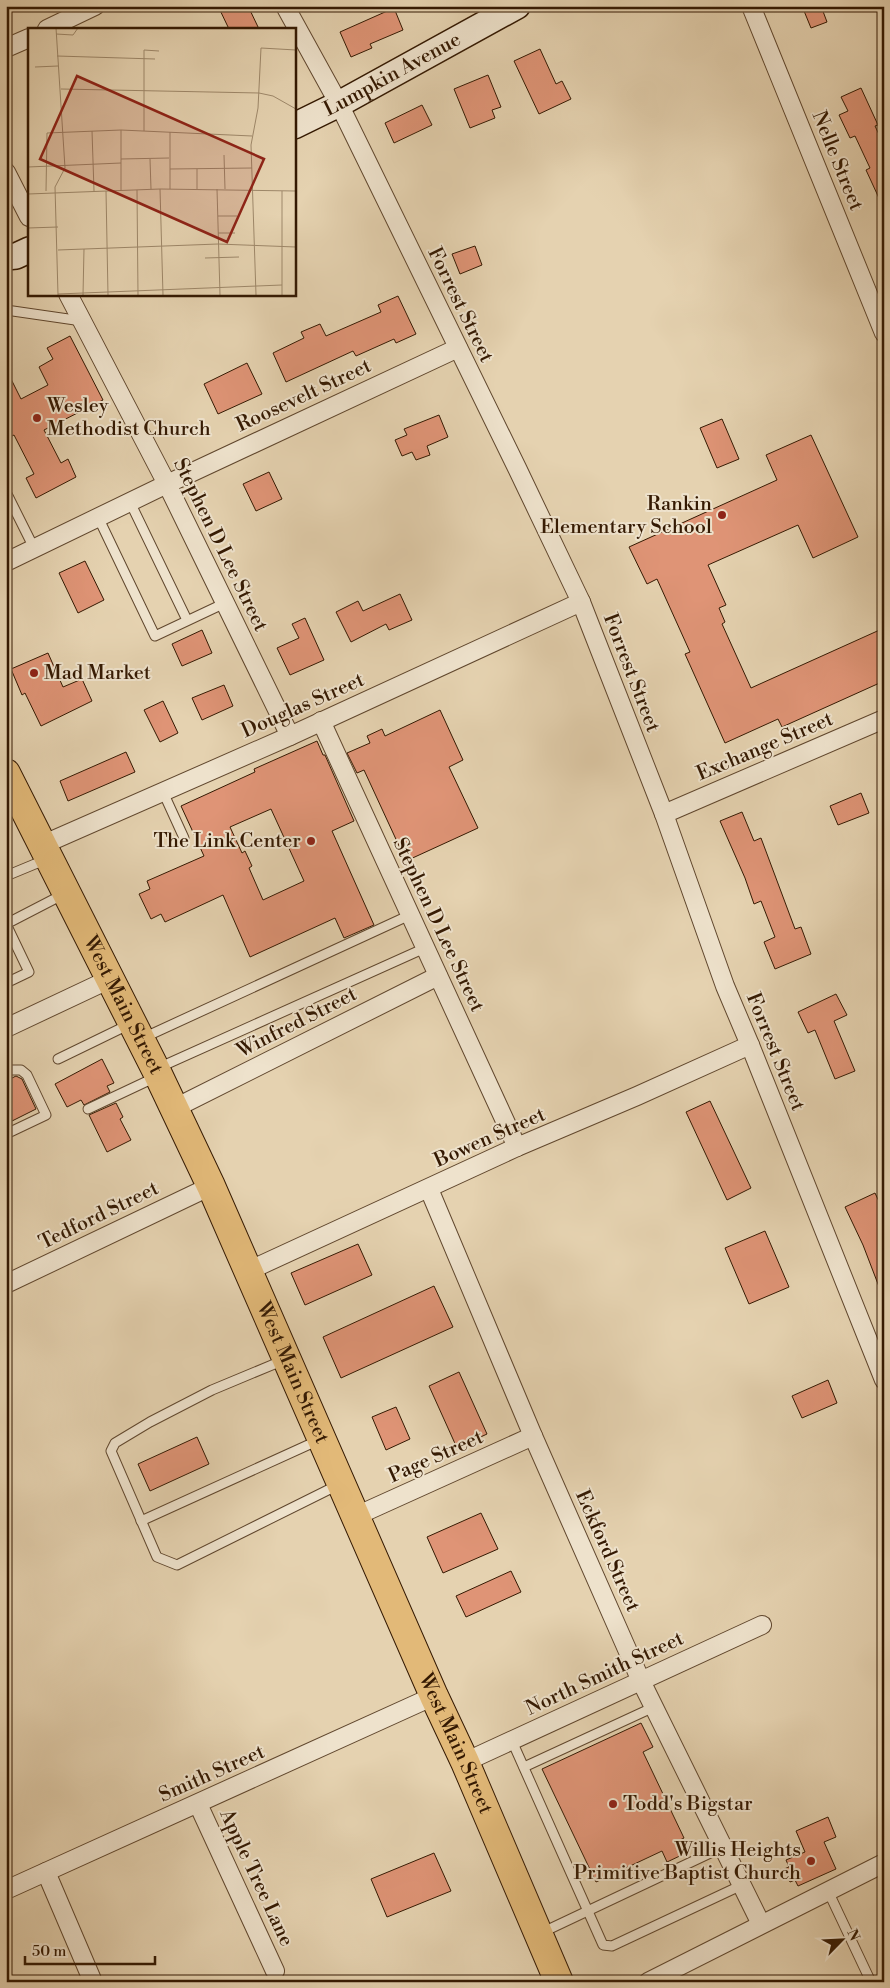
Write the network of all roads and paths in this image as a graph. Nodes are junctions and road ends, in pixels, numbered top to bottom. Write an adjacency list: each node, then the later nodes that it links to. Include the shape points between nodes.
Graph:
1 (12, 6): 6 (lane)
2 (95, 6): 7 (street)
3 (285, 6): 10 (street, Forrest Street)
4 (517, 6): 10 (street, Lumpkin Avenue)
5 (751, 6): 19 (street, Nelle Street)
6 (6, 9)
7 (50, 28)
8 (28, 38): 9 (street)
9 (6, 48)
10 (339, 104): 11 (street, Lumpkin Avenue); 20 (street, Forrest Street)
11 (295, 126)
12 (6, 172): 13 (street)
13 (28, 215)
14 (28, 250): 15 (street)
15 (6, 257)
16 (69, 295): 18 (street, Stephen D Lee Street)
17 (6, 310): 18 (lane)
18 (82, 321): 21 (street, Stephen D Lee Street)
19 (884, 333)
20 (458, 348): 21 (street, Roosevelt Street); 28 (street, Forrest Street)
21 (166, 484): 23 (street, Roosevelt Street); 27 (street, Stephen D Lee Street)
22 (6, 492): 25 (lane)
23 (130, 502): 24 (street, Roosevelt Street); 29 (lane)
24 (98, 517): 25 (street, Roosevelt Street); 29 (lane, via 155,636)
25 (34, 548): 26 (street, Roosevelt Street)
26 (6, 562)
27 (225, 602): 29 (lane); 32 (street, Stephen D Lee Street)
28 (581, 602): 31 (street, Douglas Street); 35 (street, Forrest Street)
29 (187, 620)
30 (884, 719): 35 (street, Exchange Street)
31 (321, 722): 32 (street, Douglas Street); 40 (street, Stephen D Lee Street)
32 (290, 736): 34 (street, Douglas Street)
33 (6, 773): 37 (main road, West Main Street)
34 (163, 792): 36 (lane); 37 (street, Douglas Street)
35 (664, 814): 48 (street, Forrest Street, via 725,986)
36 (184, 838)
37 (46, 851): 38 (lane); 39 (main road, West Main Street)
38 (6, 876)
39 (67, 892): 41 (lane); 44 (main road, West Main Street)
40 (410, 915): 42 (street, Stephen D Lee Street); 47 (lane)
41 (6, 924): 45 (lane, via 29,972)
42 (425, 948): 43 (street, Stephen D Lee Street); 51 (lane)
43 (438, 976): 52 (street, Winfred Street); 55 (street, Stephen D Lee Street)
44 (110, 979): 46 (street); 47 (main road, West Main Street)
45 (6, 983)
46 (6, 1028)
47 (136, 1031): 49 (lane); 51 (main road, West Main Street)
48 (750, 1044): 55 (street, Bowen Street); 61 (street, Forrest Street)
49 (58, 1059)
50 (6, 1067): 54 (lane, via 21,1070 27,1075 46,1115)
51 (157, 1073): 52 (main road, West Main Street); 53 (lane)
52 (175, 1108): 56 (main road, West Main Street)
53 (88, 1109)
54 (6, 1134)
55 (517, 1147): 57 (street, Bowen Street)
56 (211, 1186): 58 (main road, West Main Street); 59 (street, Tedford Street)
57 (429, 1189): 58 (street, Bowen Street); 62 (street, Eckford Street)
58 (248, 1271): 60 (main road, West Main Street)
59 (6, 1284)
60 (287, 1359): 63 (main road, West Main Street); 66 (lane, via 212,1390 115,1443 111,1451)
61 (884, 1380)
62 (534, 1436): 65 (street, Page Street); 68 (street, Eckford Street)
63 (322, 1439): 64 (main road, West Main Street); 66 (lane)
64 (341, 1484): 65 (main road, West Main Street); 66 (lane, via 177,1565 157,1557)
65 (356, 1516): 69 (main road, West Main Street)
66 (141, 1521)
67 (762, 1625): 68 (street, North Smith Street)
68 (641, 1680): 70 (street, Eckford Street); 71 (street, North Smith Street)
69 (434, 1696): 72 (main road, West Main Street); 74 (street, Smith Street)
70 (654, 1707): 73 (lane); 75 (street, Eckford Street)
71 (512, 1741): 72 (street, North Smith Street); 73 (lane)
72 (465, 1762): 83 (main road, West Main Street)
73 (524, 1767): 81 (lane)
74 (198, 1804): 77 (street, Smith Street); 84 (street, Apple Tree Lane)
75 (724, 1847): 78 (street, Eckford Street); 81 (lane)
76 (884, 1863): 80 (street)
77 (46, 1872): 79 (street, Smith Street); 85 (street)
78 (742, 1884): 81 (lane, via 612,1946 603,1945); 82 (street, Eckford Street)
79 (6, 1890)
80 (828, 1891): 82 (street); 88 (lane)
81 (587, 1911): 83 (lane)
82 (761, 1924): 87 (street)
83 (539, 1934): 86 (main road, West Main Street)
84 (275, 1970)
85 (94, 1982)
86 (559, 1982)
87 (648, 1982)
88 (871, 1982)

